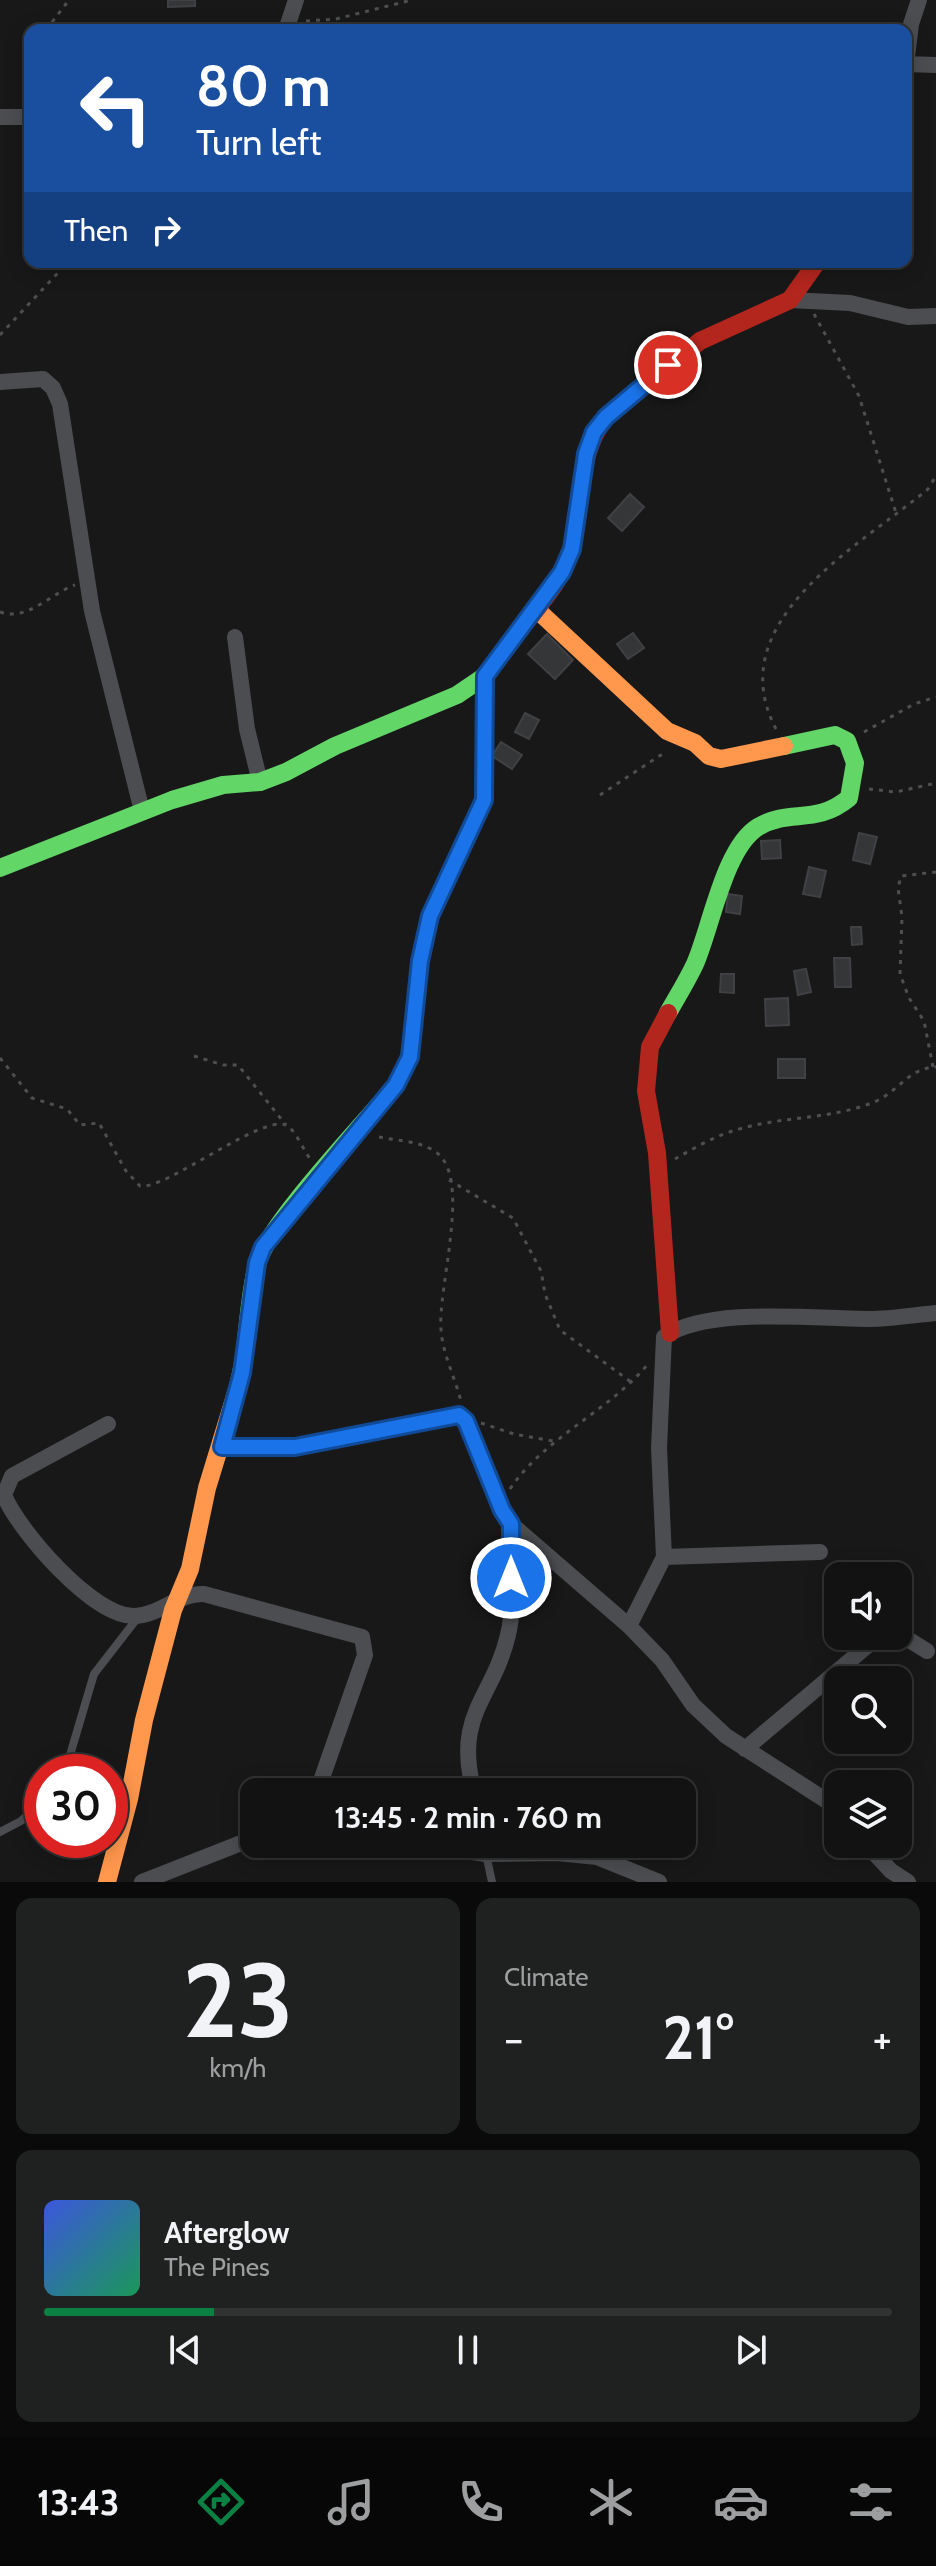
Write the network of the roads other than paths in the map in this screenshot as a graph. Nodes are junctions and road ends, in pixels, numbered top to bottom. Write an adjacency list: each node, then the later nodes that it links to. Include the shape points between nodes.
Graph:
1 (296, 0): 3 (street)
2 (919, 0): 4 (street)
3 (289, 24)
4 (911, 24)
5 (912, 64): 6 (street)
6 (936, 65)
7 (0, 117): 8 (street)
8 (24, 117)
9 (814, 268): 10 (street)
10 (799, 300): 11 (street, via 850,303 908,317); 13 (street, via 700,341 606,417 586,454 572,549)
11 (936, 316)
12 (0, 382): 17 (street, via 43,379 60,404 87,584)
13 (535, 608): 15 (street); 20 (street, via 641,709 709,756 721,759 835,735 847,741 855,763 849,798 833,811 773,820 755,829 737,850 695,964 650,1047 646,1091 657,1168)
14 (235, 637): 16 (street)
15 (485, 676): 16 (street, via 457,695); 22 (street, via 484,800 430,916 410,1057 359,1132 275,1230 257,1263 242,1373)
16 (260, 782): 17 (street, via 210,788)
17 (142, 811): 18 (street)
18 (0, 868)
19 (936, 1313): 20 (street, via 869,1319 776,1316 706,1323)
20 (666, 1338): 25 (street, via 660,1494)
21 (108, 1424): 27 (street, via 12,1476 4,1495 12,1514 80,1588 109,1610)
22 (222, 1447): 23 (street, via 295,1447 462,1416); 26 (street)
23 (506, 1517): 28 (street); 35 (street, via 512,1600 508,1634 469,1732)
24 (820, 1552): 25 (street)
25 (664, 1557): 28 (street)
26 (179, 1597): 27 (street); 34 (street, via 204,1594 362,1637 365,1655); 43 (street)
27 (139, 1616): 33 (lane, via 94,1674)
28 (629, 1626): 32 (street, via 662,1660 693,1705)
29 (912, 1642): 31 (street)
30 (862, 1650): 32 (street)
31 (927, 1651)
32 (745, 1749): 36 (street)
33 (70, 1754)
34 (322, 1778)
35 (471, 1778)
36 (824, 1799)
37 (24, 1818): 38 (lane)
38 (0, 1832)
39 (240, 1844): 44 (street)
40 (488, 1858): 45 (lane)
41 (599, 1858): 46 (street)
42 (879, 1858): 47 (street)
43 (107, 1882)
44 (142, 1882)
45 (492, 1882)
46 (659, 1882)
47 (908, 1882)

